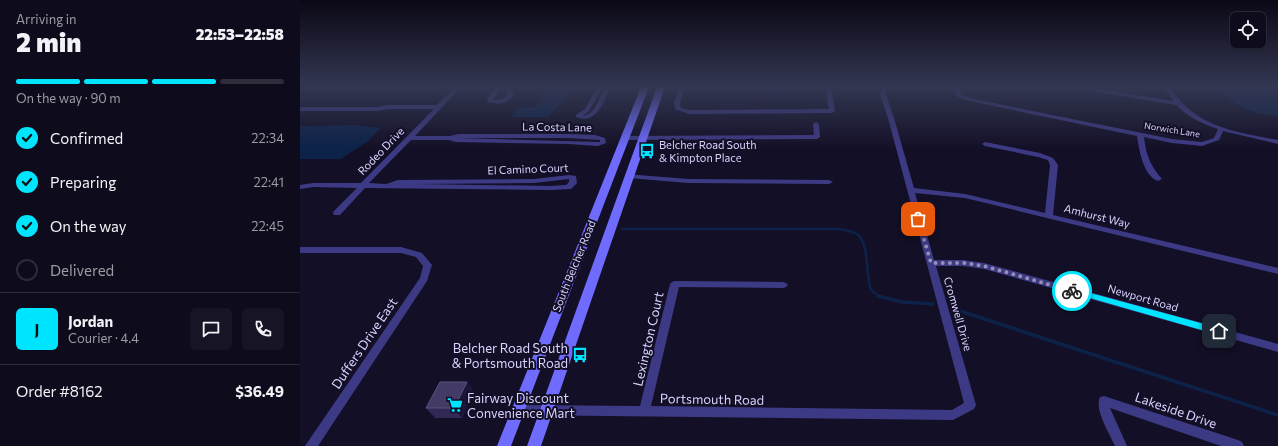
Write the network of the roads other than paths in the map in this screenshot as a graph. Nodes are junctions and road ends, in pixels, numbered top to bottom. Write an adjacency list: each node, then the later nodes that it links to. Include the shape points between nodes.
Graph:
1 (382, 108): 12 (street)
2 (437, 108): 16 (street, Rodeo Drive)
3 (588, 108): 4 (street, via 578,116 591,116)
4 (597, 108)
5 (637, 108): 18 (main road, South Belcher Road)
6 (653, 108): 19 (main road, South Belcher Road)
7 (678, 108): 8 (street, via 697,112 832,111)
8 (831, 108)
9 (887, 108): 30 (street, Cromwell Drive)
10 (1011, 108): 15 (street, Norwich Lane)
11 (1184, 108): 14 (street)
12 (300, 110)
13 (816, 124): 19 (street, via 817,137)
14 (1220, 129): 15 (street, Norwich Lane, via 1217,140 1202,144); 20 (street)
15 (1140, 134): 23 (street, via 1142,150 1150,171)
16 (409, 138): 17 (street, La Costa Lane); 27 (street, Rodeo Drive)
17 (450, 138): 17 (street, La Costa Lane, via 598,144 602,143 603,139 568,136)
18 (625, 138): 19 (street); 38 (main road, South Belcher Road)
19 (642, 138): 22 (main road, South Belcher Road)
20 (1278, 142)
21 (985, 144): 32 (street, via 1050,159 1054,165)
22 (629, 176): 25 (street, via 688,181); 39 (main road, South Belcher Road)
23 (1158, 179)
24 (300, 182): 26 (street, El Camino Court, via 309,182)
25 (829, 182)
26 (313, 185): 27 (street, El Camino Court); 29 (street, El Camino Court)
27 (363, 185): 28 (street, El Camino Court); 31 (street, Rodeo Drive)
28 (388, 185): 28 (street, El Camino Court, via 551,188 568,187 573,183 573,178 534,181 398,182)
29 (300, 187)
30 (910, 190): 32 (street, Amhurst Way, via 965,196); 34 (street, Cromwell Drive)
31 (337, 213)
32 (1049, 215): 35 (street, Amhurst Way)
33 (300, 250): 42 (street, Duffers Drive East, via 401,250 420,256 428,265 424,279)
34 (931, 263): 37 (street, Newport Road, via 984,266); 41 (street, Cromwell Drive, via 970,406 953,415)
35 (1278, 272)
36 (783, 285): 40 (street, Lexington Court, via 675,284)
37 (1278, 348)
38 (517, 410): 39 (street, Portsmouth Road); 43 (main road, South Belcher Road)
39 (547, 411): 40 (street, Portsmouth Road); 44 (main road, South Belcher Road)
40 (644, 412): 41 (street, Portsmouth Road)
41 (906, 415)
42 (311, 446)
43 (504, 446)
44 (534, 446)
45 (1122, 446): 46 (street, Lakeside Drive, via 1104,409 1104,401)
46 (1238, 446)

